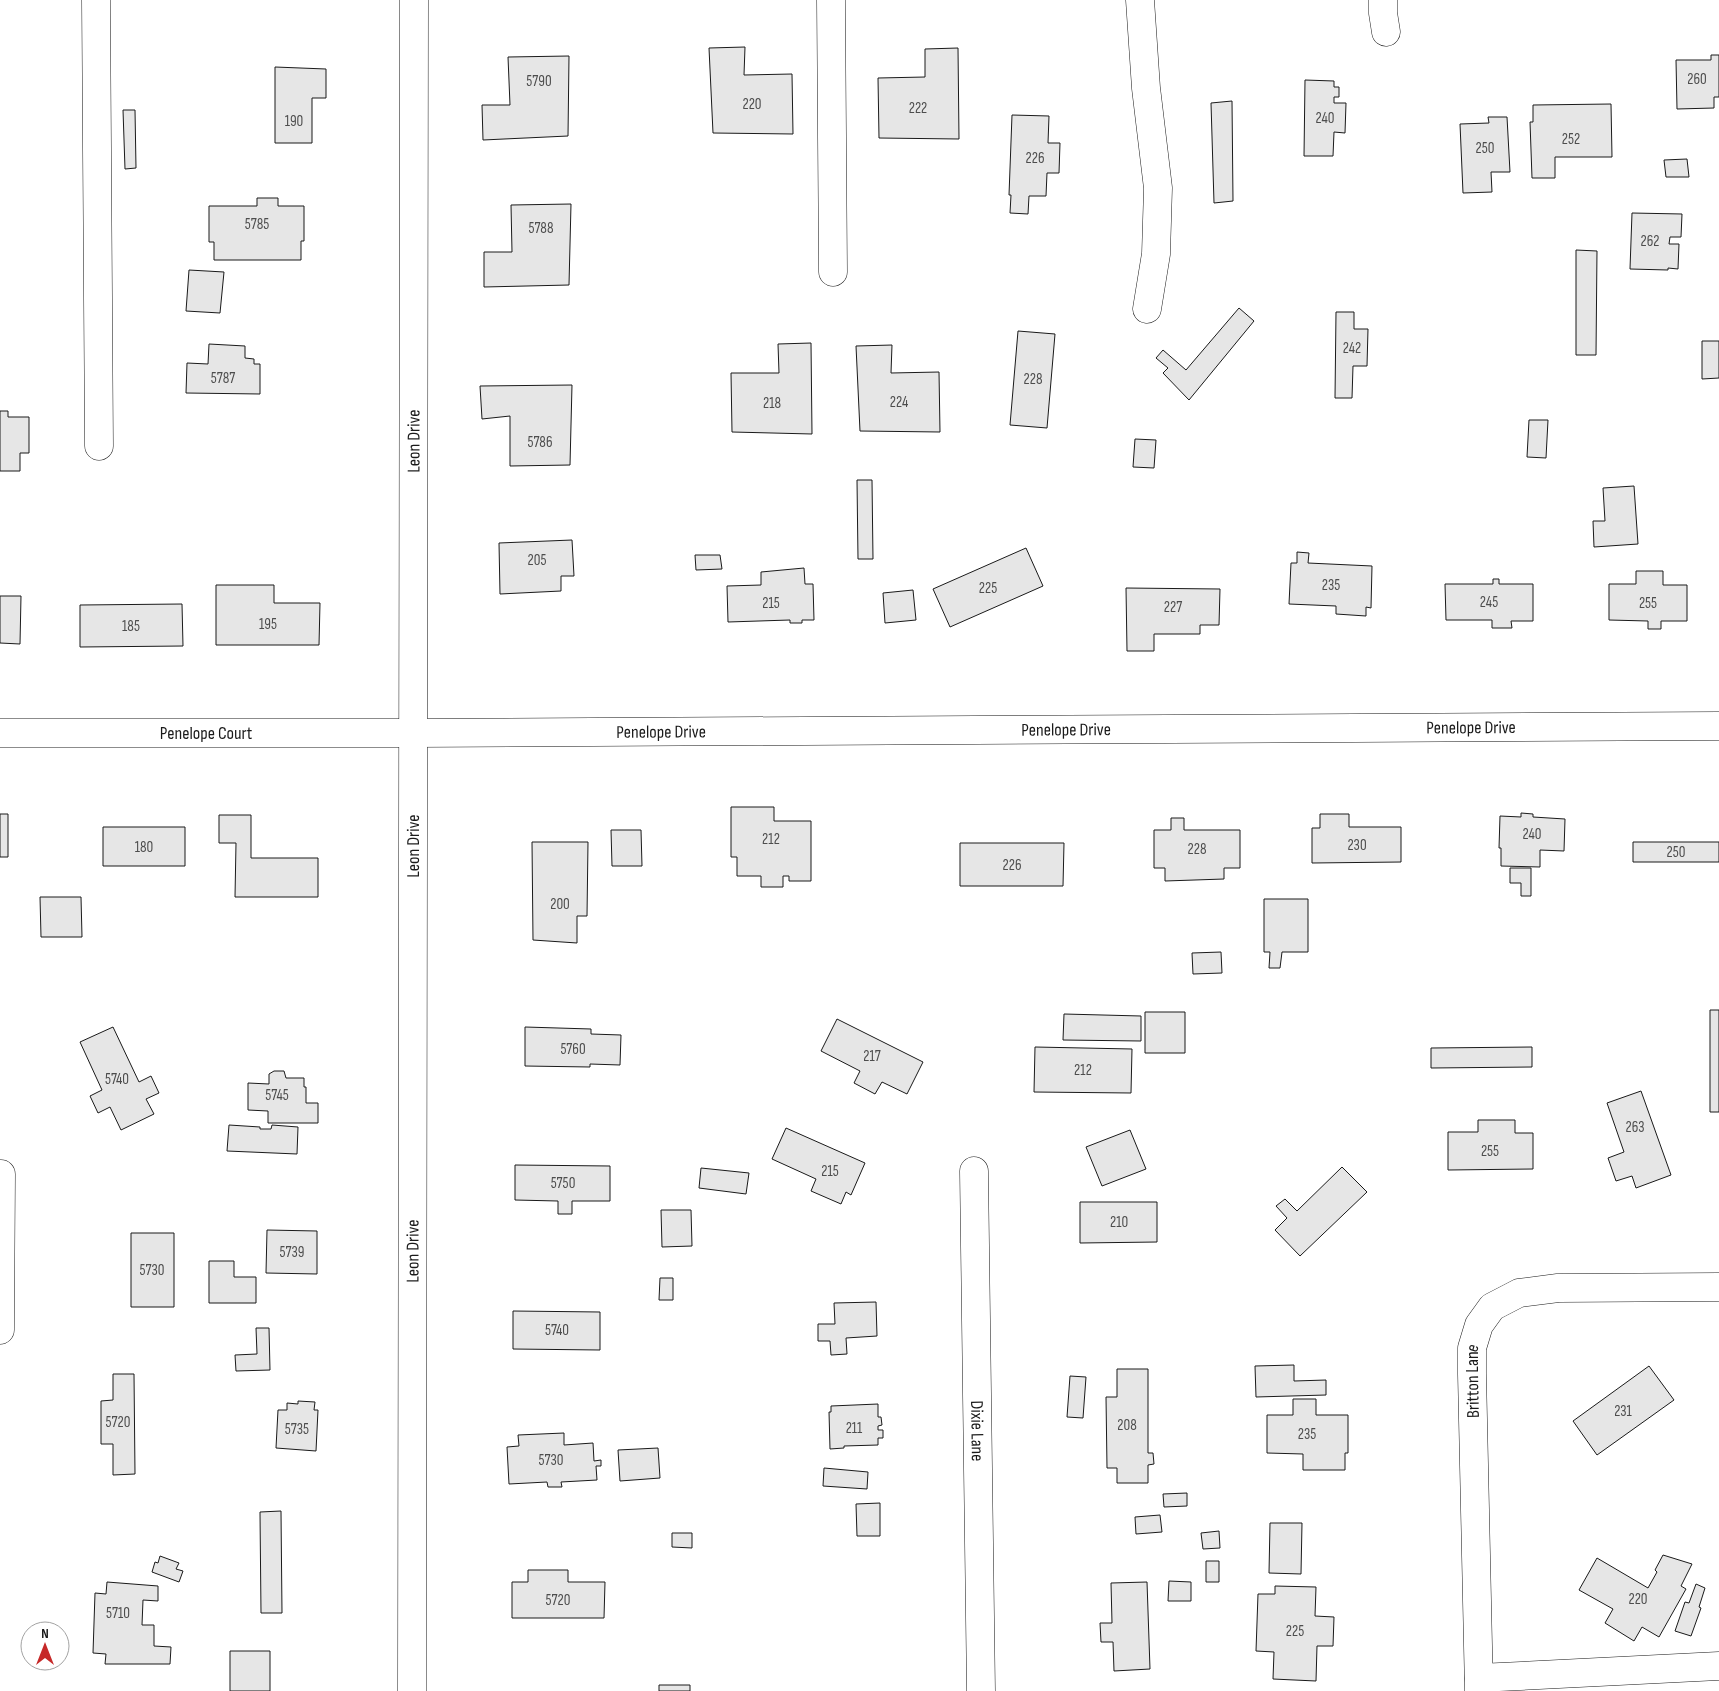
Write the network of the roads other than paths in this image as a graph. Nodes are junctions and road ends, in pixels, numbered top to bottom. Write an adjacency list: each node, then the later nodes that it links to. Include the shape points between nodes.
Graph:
1 (96, 0): 9 (street)
2 (414, 0): 12 (street, Leon Drive)
3 (831, 0): 7 (street)
4 (1140, 0): 8 (street, via 1158,188 1156,254)
5 (1383, 0): 6 (street)
6 (1386, 32)
7 (832, 272)
8 (1147, 310)
9 (99, 446)
10 (1719, 726): 12 (street, Penelope Drive)
11 (0, 733): 12 (street, Penelope Court)
12 (413, 733): 19 (street, Leon Drive)
13 (974, 1171): 20 (street, Dixie Lane)
14 (1, 1174): 16 (street)
15 (1719, 1288): 18 (street, Britton Lane, via 1558,1288 1518,1293 1492,1307 1479,1325 1472,1348)
16 (0, 1330)
17 (1719, 1666): 18 (street)
18 (1479, 1685)
19 (412, 1691)
20 (981, 1691)

